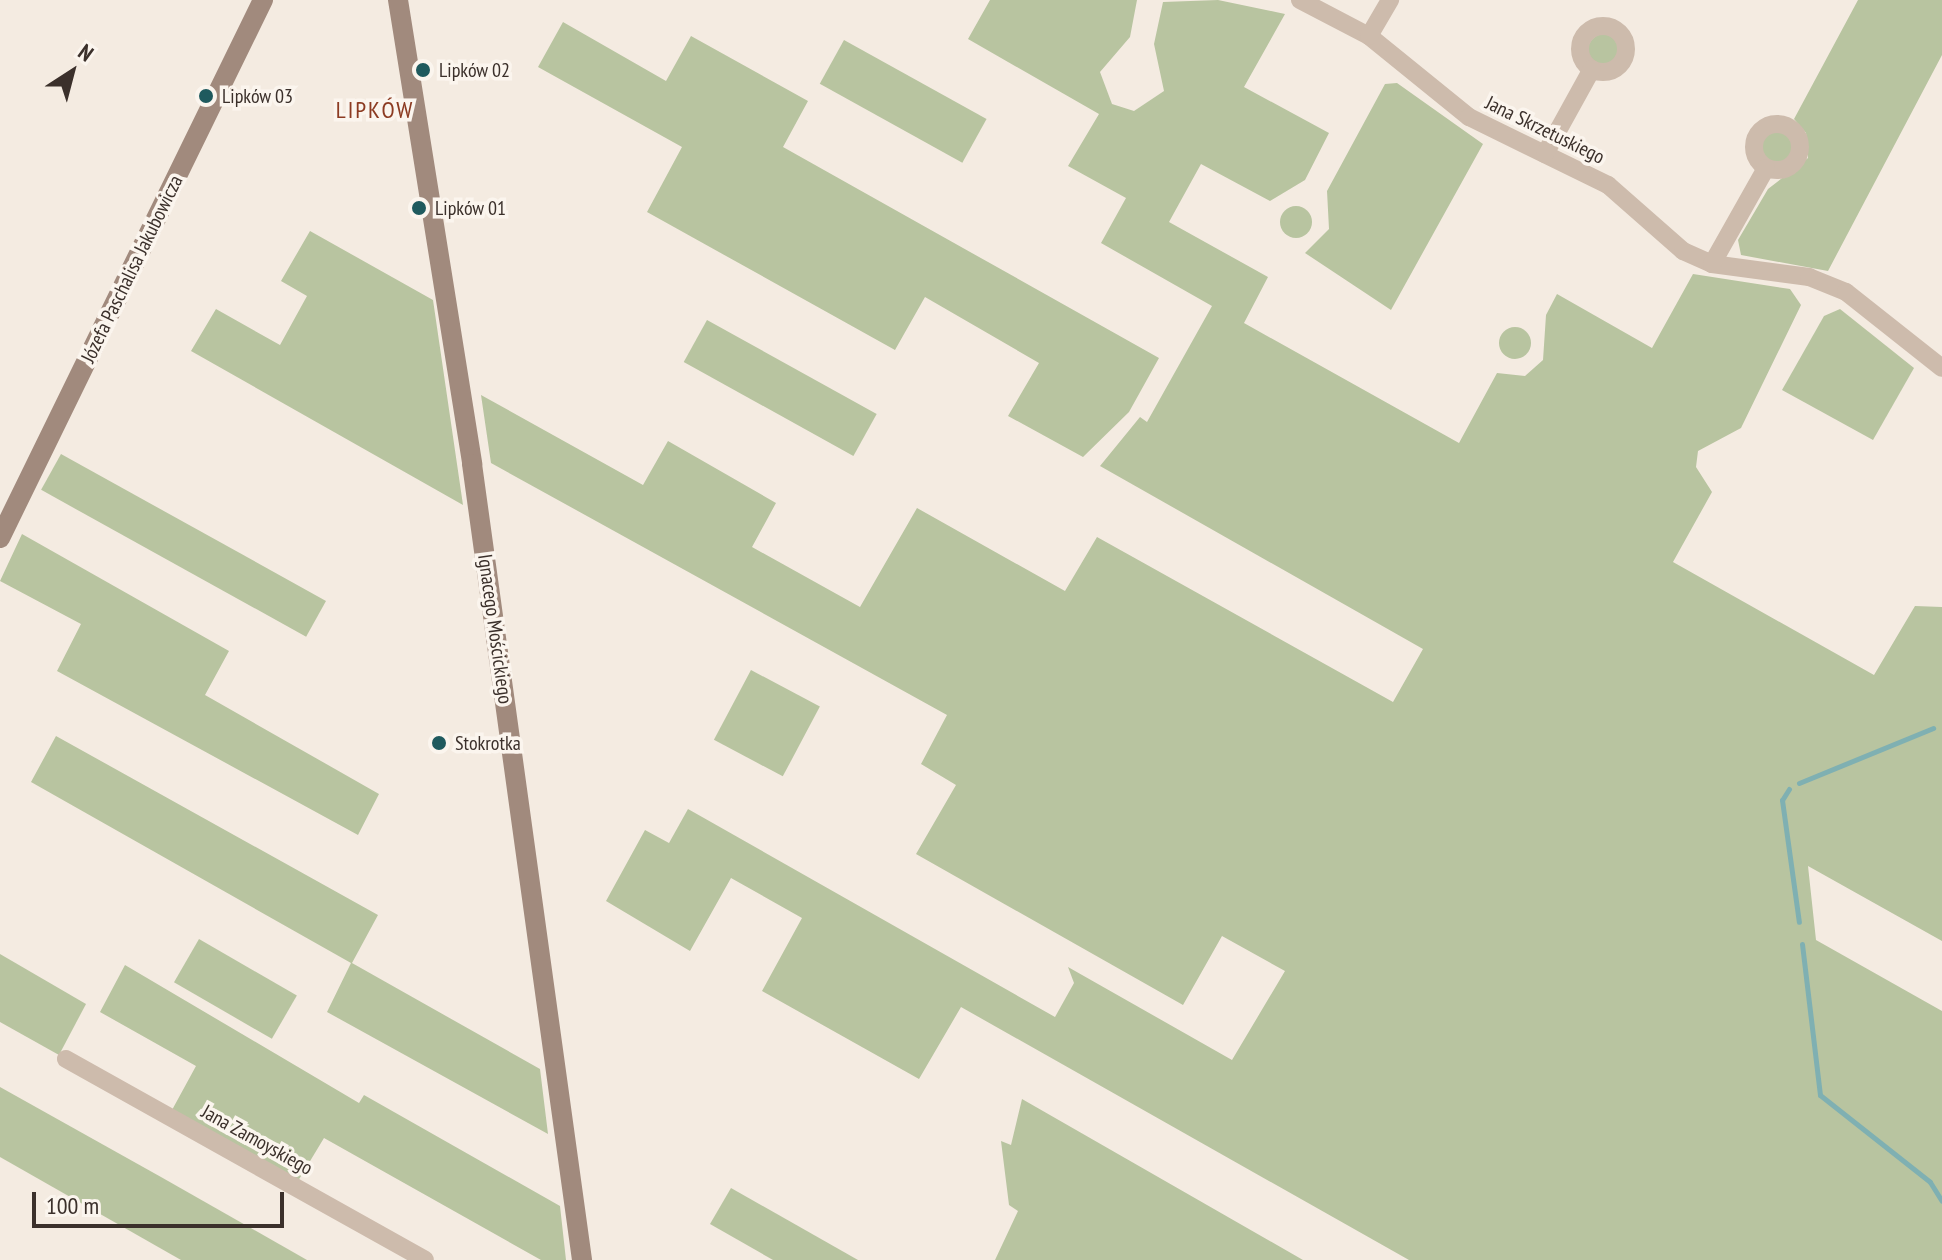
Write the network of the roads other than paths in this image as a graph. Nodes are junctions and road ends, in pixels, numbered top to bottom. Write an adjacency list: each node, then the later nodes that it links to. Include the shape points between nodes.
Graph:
1 (263, 0): 11 (street, Józefa Paschalisa Jakubowicza)
2 (398, 0): 14 (street, Ignacego Mościckiego, via 474,479)
3 (1300, 0): 5 (street, Jana Skrzetuskiego)
4 (1390, 0): 5 (street)
5 (1369, 36): 7 (street, Jana Skrzetuskiego, via 1440,98)
6 (1592, 69): 7 (street)
7 (1545, 154): 9 (street, Jana Skrzetuskiego, via 1608,185 1662,237)
8 (1766, 168): 9 (street)
9 (1712, 264): 10 (street, Jana Skrzetuskiego, via 1809,277 1846,292)
10 (1942, 368)
11 (0, 538)
12 (66, 1059): 13 (street, Jana Zamoyskiego)
13 (425, 1260)
14 (582, 1260)

